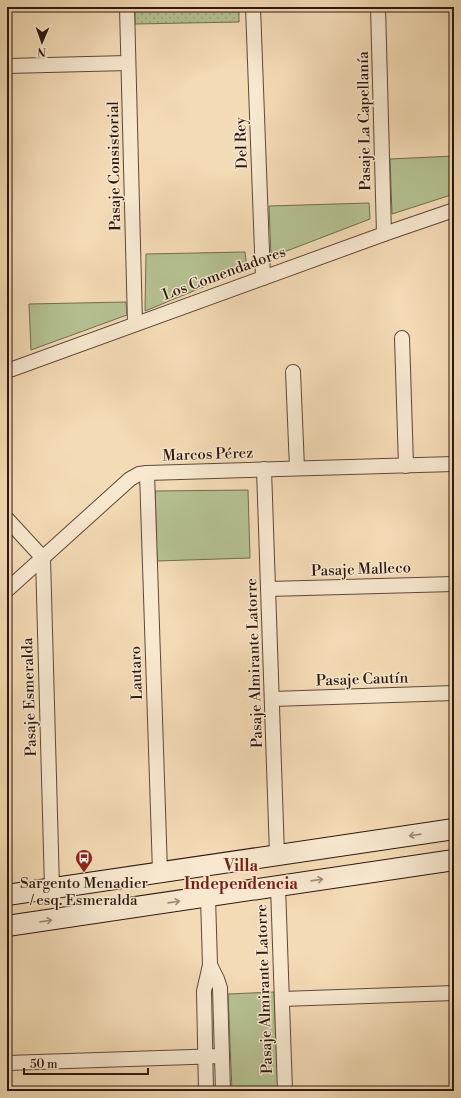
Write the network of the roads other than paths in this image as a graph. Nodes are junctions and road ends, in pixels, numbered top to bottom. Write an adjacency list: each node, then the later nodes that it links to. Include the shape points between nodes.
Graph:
1 (127, 7): 4 (street, Pasaje Consistorial)
2 (253, 7): 8 (street, Del Rey)
3 (378, 7): 7 (street, Pasaje La Capellanía)
4 (128, 63): 5 (street); 9 (street, Pasaje Consistorial)
5 (7, 66)
6 (454, 210): 7 (street, Los Comendadores)
7 (384, 234): 8 (street, Los Comendadores)
8 (263, 278): 9 (street, Los Comendadores)
9 (135, 324): 11 (street, Los Comendadores)
10 (402, 338): 14 (street)
11 (7, 371)
12 (294, 372): 15 (street)
13 (454, 464): 14 (street, Marcos Pérez)
14 (406, 466): 15 (street, Marcos Pérez)
15 (297, 468): 16 (street, Marcos Pérez)
16 (264, 469): 17 (street, Marcos Pérez); 21 (street, Pasaje Almirante Latorre)
17 (147, 472): 19 (street, Marcos Pérez, via 130,478); 28 (street, Lautaro)
18 (7, 519): 19 (street)
19 (42, 558): 22 (street, Marcos Pérez); 30 (street, Pasaje Esmeralda)
20 (454, 584): 21 (street, Pasaje Malleco)
21 (268, 589): 24 (street, Pasaje Almirante Latorre)
22 (7, 590)
23 (454, 693): 24 (street, Pasaje Cautín)
24 (272, 699): 26 (street, Pasaje Almirante Latorre)
25 (454, 829): 26 (main road, one-way to 26)
26 (277, 855): 28 (main road)
27 (454, 860): 29 (main road, one-way to 27)
28 (160, 872): 30 (main road)
29 (278, 886): 32 (main road); 36 (street, Pasaje Almirante Latorre)
30 (52, 888): 31 (main road)
31 (7, 895)
32 (208, 897): 33 (main road, one-way to 32); 34 (street)
33 (7, 926)
34 (210, 965): 37 (street, via 204,991); 38 (street, via 220,988)
35 (454, 993): 36 (street)
36 (282, 999): 42 (street, Pasaje Almirante Latorre)
37 (206, 1056): 38 (street); 39 (street); 40 (street)
38 (222, 1056): 41 (street)
39 (7, 1063)
40 (206, 1091)
41 (223, 1091)
42 (285, 1091)

